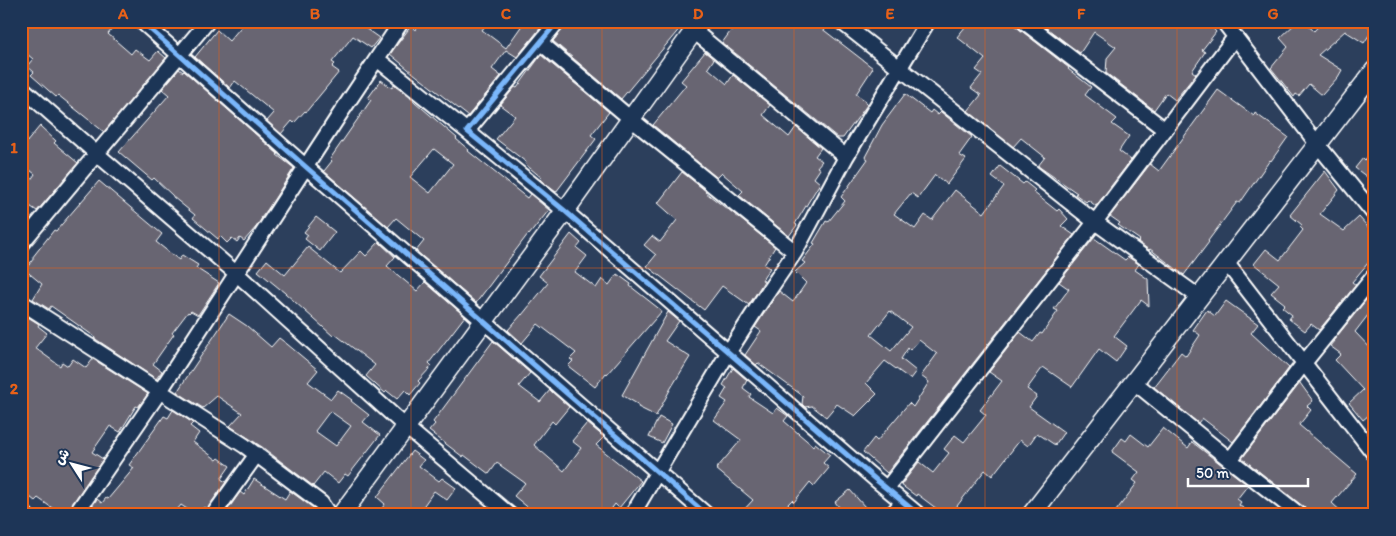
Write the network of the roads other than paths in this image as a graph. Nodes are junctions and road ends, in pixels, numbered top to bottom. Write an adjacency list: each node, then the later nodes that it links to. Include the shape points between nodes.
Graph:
1 (140, 21): 12 (street)
2 (208, 21): 12 (street)
3 (402, 21): 13 (street)
4 (558, 21): 11 (street)
5 (840, 21): 14 (street)
6 (928, 21): 14 (street)
7 (1023, 21): 18 (street)
8 (1223, 21): 10 (street)
9 (698, 26): 17 (street); 22 (street)
10 (1235, 37): 18 (street); 20 (street)
11 (540, 43): 17 (street); 19 (street)
12 (180, 55): 21 (street); 23 (street)
13 (377, 59): 19 (street); 23 (street)
14 (899, 68): 22 (street); 26 (street)
15 (1375, 70): 20 (street)
16 (21, 86): 21 (street)
17 (632, 119): 24 (street); 28 (street)
18 (1164, 129): 26 (street)
19 (467, 131): 24 (street)
20 (1318, 145): 25 (street); 29 (street)
21 (97, 154): 27 (street); 30 (street)
22 (846, 157): 28 (street)
23 (306, 167): 30 (street); 34 (street)
24 (565, 211): 34 (street); 35 (street)
25 (1375, 215)
26 (1095, 222): 32 (street); 44 (street)
27 (21, 244)
28 (795, 252): 35 (street)
29 (1226, 262): 32 (street); 36 (street)
30 (237, 274): 38 (street); 39 (street)
31 (1375, 275): 36 (street)
32 (1199, 297): 37 (street)
33 (21, 302): 38 (street)
34 (484, 322): 39 (street); 43 (street)
35 (728, 353): 43 (street); 44 (street)
36 (1304, 363): 41 (street); 42 (street)
37 (1134, 382): 42 (street); 57 (street)
38 (160, 391): 40 (street); 48 (street)
39 (406, 427): 51 (street); 52 (street)
40 (257, 454): 49 (street); 50 (street, via 321,503)
41 (1375, 455)
42 (1230, 460): 58 (street)
43 (658, 472): 53 (street); 54 (street)
44 (887, 488): 45 (street)
45 (903, 502): 55 (street); 56 (street)
46 (21, 511): 47 (street)
47 (26, 515)
48 (75, 515)
49 (212, 515)
50 (329, 515)
51 (340, 515)
52 (510, 515)
53 (632, 515)
54 (707, 515)
55 (891, 515)
56 (919, 515)
57 (1031, 515)
58 (1300, 515)

